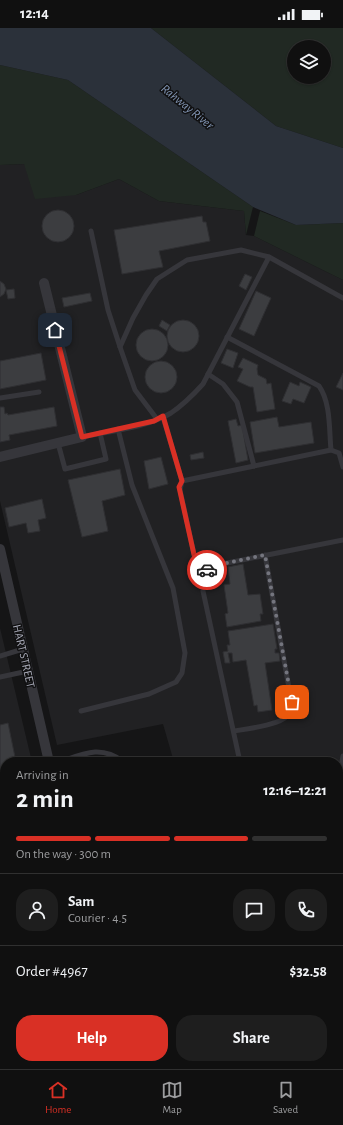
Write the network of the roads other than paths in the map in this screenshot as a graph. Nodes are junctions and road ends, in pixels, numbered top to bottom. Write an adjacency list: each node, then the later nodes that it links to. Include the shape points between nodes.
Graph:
1 (91, 230): 6 (lane, via 108,310)
2 (269, 257): 4 (lane); 5 (lane); 6 (lane, via 241,250 187,260 157,279 133,318)
3 (44, 283): 14 (street)
4 (343, 298)
5 (227, 337): 7 (lane); 16 (lane, via 319,386 327,402)
6 (120, 347): 11 (lane, via 136,390)
7 (208, 374): 10 (lane, via 190,399); 18 (lane, via 224,384 237,402)
8 (39, 392): 9 (lane)
9 (0, 398)
10 (163, 416): 11 (lane); 20 (lane)
11 (157, 419): 12 (lane)
12 (118, 429): 13 (lane); 29 (lane, via 132,485 173,588 184,653 182,673 176,682 149,694)
13 (100, 433): 14 (lane); 15 (lane, via 106,459 65,469)
14 (82, 437): 15 (street)
15 (58, 443): 17 (street)
16 (331, 450): 18 (lane); 19 (lane, via 339,453)
17 (0, 458)
18 (254, 466): 20 (lane)
19 (343, 468)
20 (182, 481): 24 (lane, via 179,487 197,568)
21 (343, 540): 23 (lane)
22 (0, 549): 25 (street, HART STREET)
23 (265, 555): 24 (lane, via 212,566); 30 (lane, via 291,710 281,721)
24 (205, 574): 30 (lane, via 202,585)
25 (23, 649): 26 (lane); 27 (street, HART STREET)
26 (0, 656)
27 (28, 671): 28 (lane); 31 (street, HART STREET)
28 (0, 677)
29 (81, 711)
30 (234, 731): 34 (lane)
31 (48, 757)
32 (76, 757): 33 (lane, via 92,752 112,753)
33 (117, 757)
34 (239, 757)

